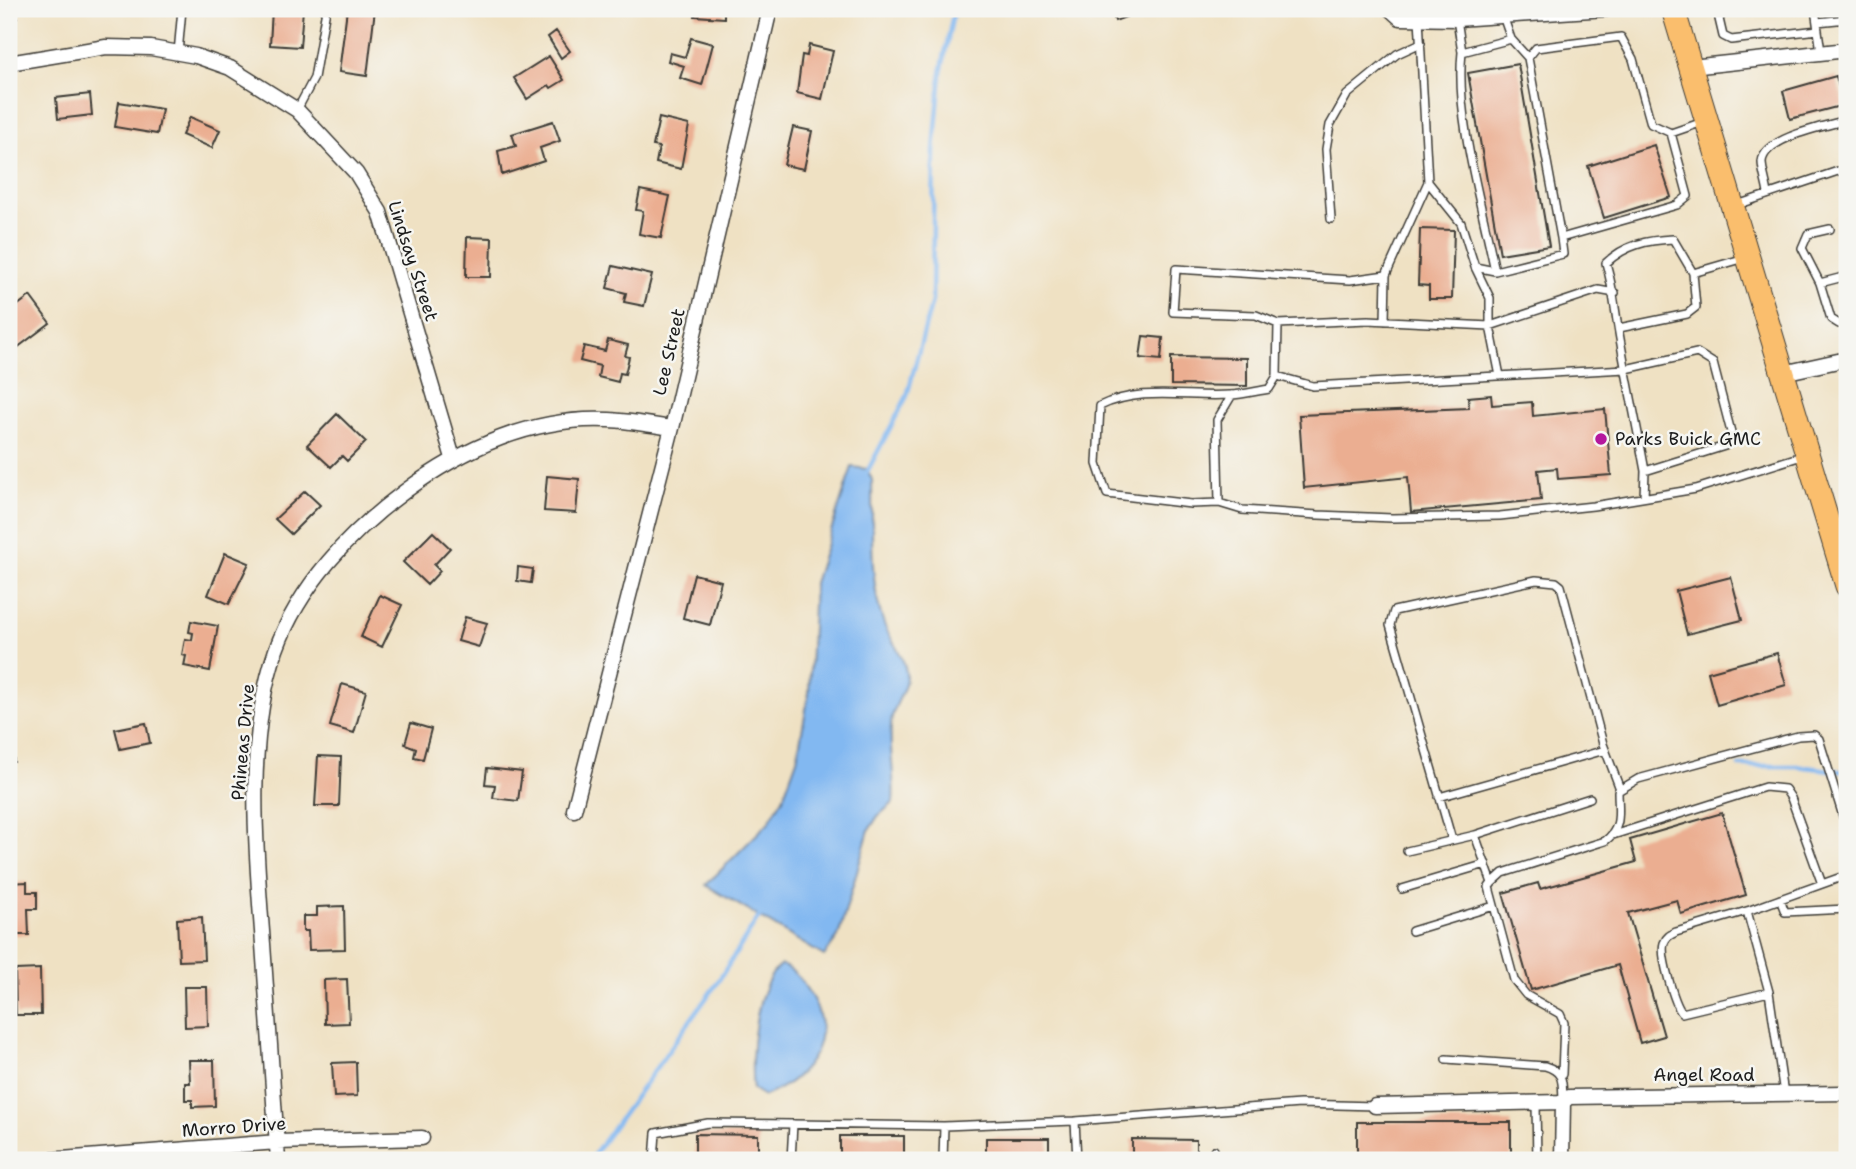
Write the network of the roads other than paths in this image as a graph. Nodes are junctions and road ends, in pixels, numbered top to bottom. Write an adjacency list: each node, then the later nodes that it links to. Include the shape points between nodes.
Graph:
1 (182, 9): 19 (lane)
2 (326, 9): 24 (lane, via 314,78)
3 (770, 9): 54 (street, Lee Street)
4 (1390, 9): 11 (street, via 1400,18)
5 (1606, 9): 9 (street)
6 (1673, 9): 23 (main road)
7 (1725, 9): 14 (lane, via 1719,19 1723,36 1731,40)
8 (1815, 9): 14 (lane)
9 (1580, 10): 10 (street)
10 (1503, 15): 12 (street); 15 (lane)
11 (1419, 18): 12 (street); 16 (lane)
12 (1457, 19): 18 (lane)
13 (1847, 19): 14 (lane)
14 (1817, 26): 20 (lane)
15 (1511, 39): 18 (lane); 21 (lane)
16 (1420, 43): 29 (lane); 32 (lane, via 1397,54 1347,95 1330,125 1326,149)
17 (1847, 50): 20 (street)
18 (1462, 52): 37 (lane, via 1467,126)
19 (177, 53): 22 (street, Lindsay Street, via 106,47); 24 (street, Lindsay Street, via 230,68)
20 (1821, 53): 23 (street)
21 (1528, 58): 27 (lane, via 1536,48 1621,37 1633,58 1651,124); 34 (lane)
22 (9, 63)
23 (1691, 67): 25 (main road)
24 (297, 110): 56 (street, Lindsay Street, via 356,173 380,212)
25 (1707, 120): 27 (lane); 31 (main road)
26 (1847, 120): 30 (lane, via 1767,148 1762,161)
27 (1671, 133): 34 (lane, via 1688,196 1677,205)
28 (1847, 168): 30 (lane)
29 (1428, 182): 36 (lane, via 1461,223); 39 (lane)
30 (1768, 194): 31 (lane)
31 (1733, 206): 35 (main road)
32 (1332, 219)
33 (1830, 229): 41 (lane, via 1808,234 1803,241 1802,248)
34 (1561, 238): 37 (lane, via 1563,254)
35 (1749, 257): 38 (lane); 50 (main road)
36 (1475, 267): 37 (lane); 46 (lane, via 1490,298)
37 (1495, 271)
38 (1693, 273): 42 (lane, via 1673,239 1652,240 1619,251 1606,263); 47 (lane, via 1696,307 1687,314)
39 (1386, 275): 43 (lane); 45 (lane, via 1350,280 1176,269 1173,312 1256,315)
40 (1847, 276): 41 (lane)
41 (1820, 283): 44 (lane, via 1831,319)
42 (1615, 293): 46 (lane, via 1598,290); 47 (lane)
43 (1385, 321): 45 (lane); 46 (lane)
44 (1847, 322)
45 (1279, 324): 51 (lane)
46 (1490, 326): 52 (lane)
47 (1619, 328): 49 (lane)
48 (1847, 359): 50 (street)
49 (1626, 369): 52 (lane); 57 (lane); 57 (lane, via 1697,353 1713,363 1732,436 1725,446)
50 (1783, 373): 55 (main road)
51 (1277, 376): 52 (lane, via 1313,386); 53 (lane, via 1269,389)
52 (1500, 376)
53 (1232, 396): 59 (lane, via 1217,420); 59 (lane, via 1143,393 1100,406 1097,464 1107,494)
54 (672, 428): 56 (street, Phineas Drive, via 611,420 557,423 527,429); 65 (street, Lee Street)
55 (1808, 454): 58 (lane, via 1696,489); 60 (main road)
56 (453, 458): 93 (street, Phineas Drive, via 379,510 326,565 288,623 268,675 257,813)
57 (1645, 471): 58 (lane)
58 (1644, 497): 59 (lane, via 1500,516 1392,518 1242,510)
59 (1219, 503)
60 (1847, 586)
61 (1605, 750): 62 (lane); 63 (lane); 63 (lane, via 1561,586 1556,582 1536,580 1394,611 1390,625)
62 (1620, 789): 66 (lane, via 1639,779 1814,735); 68 (lane)
63 (1439, 797): 69 (lane)
64 (1590, 798): 67 (lane)
65 (574, 810)
66 (1847, 829)
67 (1475, 835): 69 (lane); 71 (lane)
68 (1613, 835): 73 (lane, via 1503,873); 74 (lane, via 1777,787 1785,789 1791,799)
69 (1452, 840): 70 (lane)
70 (1407, 851)
71 (1486, 864): 73 (lane); 75 (lane)
72 (1847, 874): 74 (lane)
73 (1492, 883): 77 (lane)
74 (1822, 884): 76 (lane)
75 (1402, 889)
76 (1780, 899): 78 (lane, via 1785,912); 79 (lane)
77 (1494, 906): 80 (lane); 83 (lane, via 1520,990 1560,1014 1564,1023)
78 (1847, 909)
79 (1747, 911): 81 (lane); 81 (lane, via 1667,937 1663,955 1669,978 1682,1013)
80 (1412, 931)
81 (1769, 992): 85 (lane)
82 (1446, 1059): 83 (lane, via 1545,1066)
83 (1562, 1074): 86 (lane)
84 (1847, 1093): 85 (street, Angel Road)
85 (1785, 1094): 86 (street, Angel Road, via 1591,1095)
86 (1563, 1102): 87 (street, Angel Road); 103 (street)
87 (1536, 1104): 88 (street, Angel Road); 102 (lane)
88 (1375, 1106): 89 (lane, via 1300,1104)
89 (1075, 1121): 91 (lane); 100 (lane)
90 (793, 1124): 91 (lane); 97 (lane, via 708,1123 656,1133); 98 (lane)
91 (944, 1126): 99 (lane)
92 (422, 1138): 93 (street, Morro Drive)
93 (277, 1142): 95 (street, Morro Drive); 96 (street, Phineas Drive)
94 (1214, 1150): 101 (lane)
95 (49, 1160)
96 (278, 1160)
97 (654, 1160)
98 (792, 1160)
99 (943, 1160)
100 (1077, 1160)
101 (1214, 1160)
102 (1537, 1160)
103 (1562, 1160)

